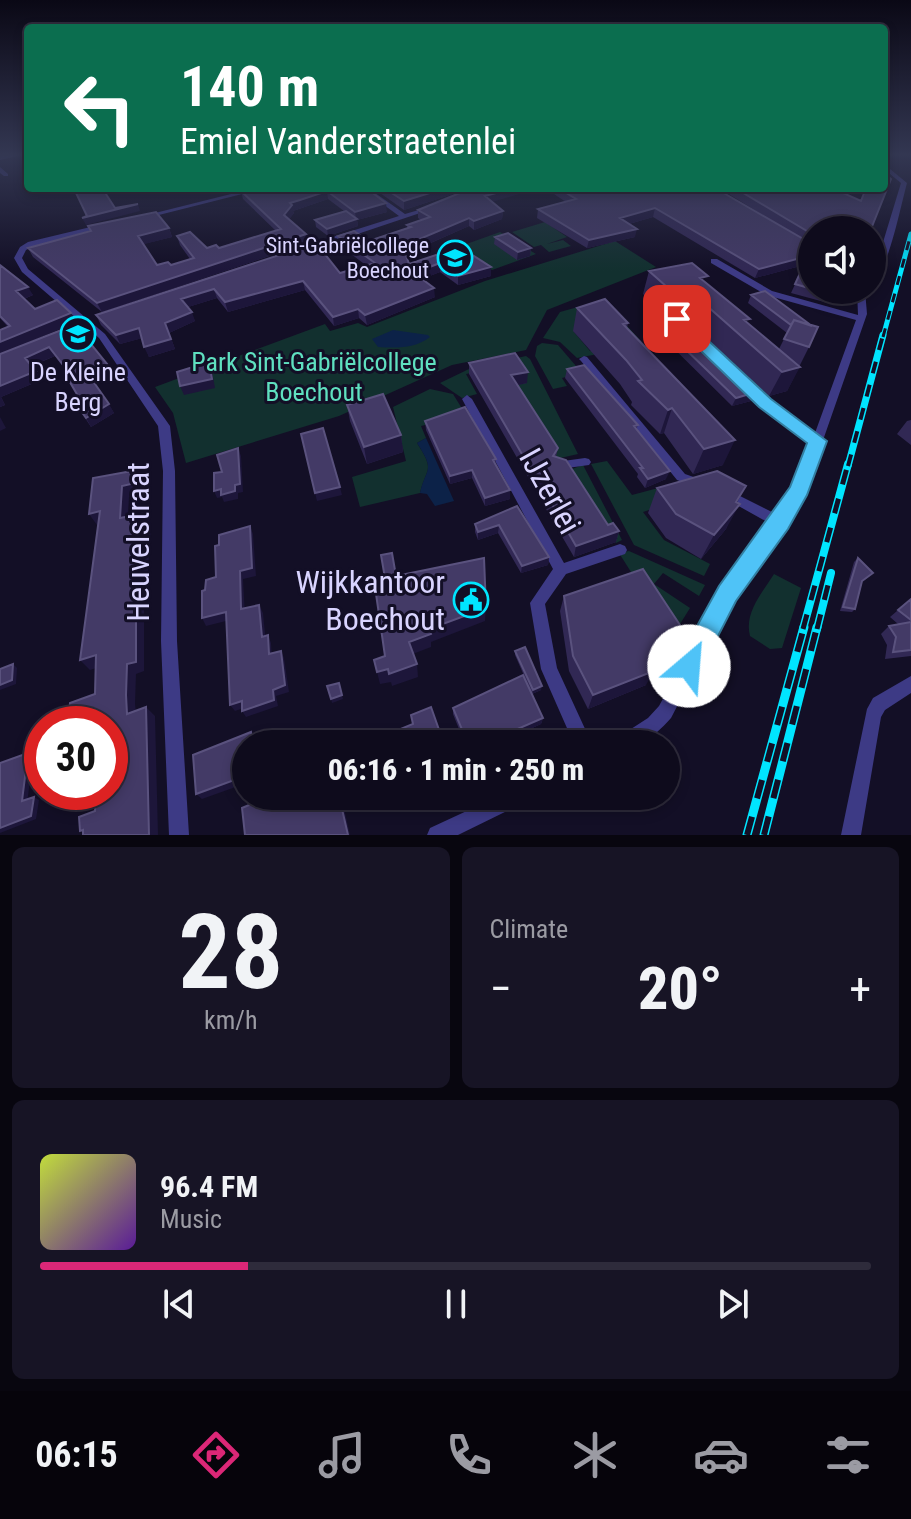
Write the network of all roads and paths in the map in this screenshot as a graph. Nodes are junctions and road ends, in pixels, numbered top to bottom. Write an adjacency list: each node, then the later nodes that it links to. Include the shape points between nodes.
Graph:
1 (243, 193): 6 (street)
2 (371, 193): 5 (street)
3 (901, 193): 8 (street)
4 (441, 204): 5 (street)
5 (404, 217): 9 (street)
6 (132, 219)
7 (109, 225): 13 (street, Heuvelstraat, via 31,244 18,258 51,292)
8 (886, 245)
9 (292, 253)
10 (714, 261): 12 (street, via 769,293)
11 (864, 304): 12 (street)
12 (861, 319): 18 (street)
13 (93, 321): 14 (street); 28 (street, Heuvelstraat, via 158,414 168,450 169,663)
14 (74, 328)
15 (584, 359): 21 (street, via 681,477)
16 (732, 371): 18 (street)
17 (467, 399): 23 (street, IJzerlei)
18 (817, 441): 21 (street, via 800,489)
19 (585, 462): 20 (street)
20 (560, 465)
21 (780, 522): 26 (street, via 728,594 665,712)
22 (620, 550): 23 (street)
23 (561, 570): 25 (street, IJzerlei, via 537,603 549,669)
24 (911, 684): 30 (street, via 879,704 873,715)
25 (577, 730)
26 (645, 730)
27 (490, 810): 29 (street)
28 (179, 835)
29 (437, 835)
30 (851, 835)

